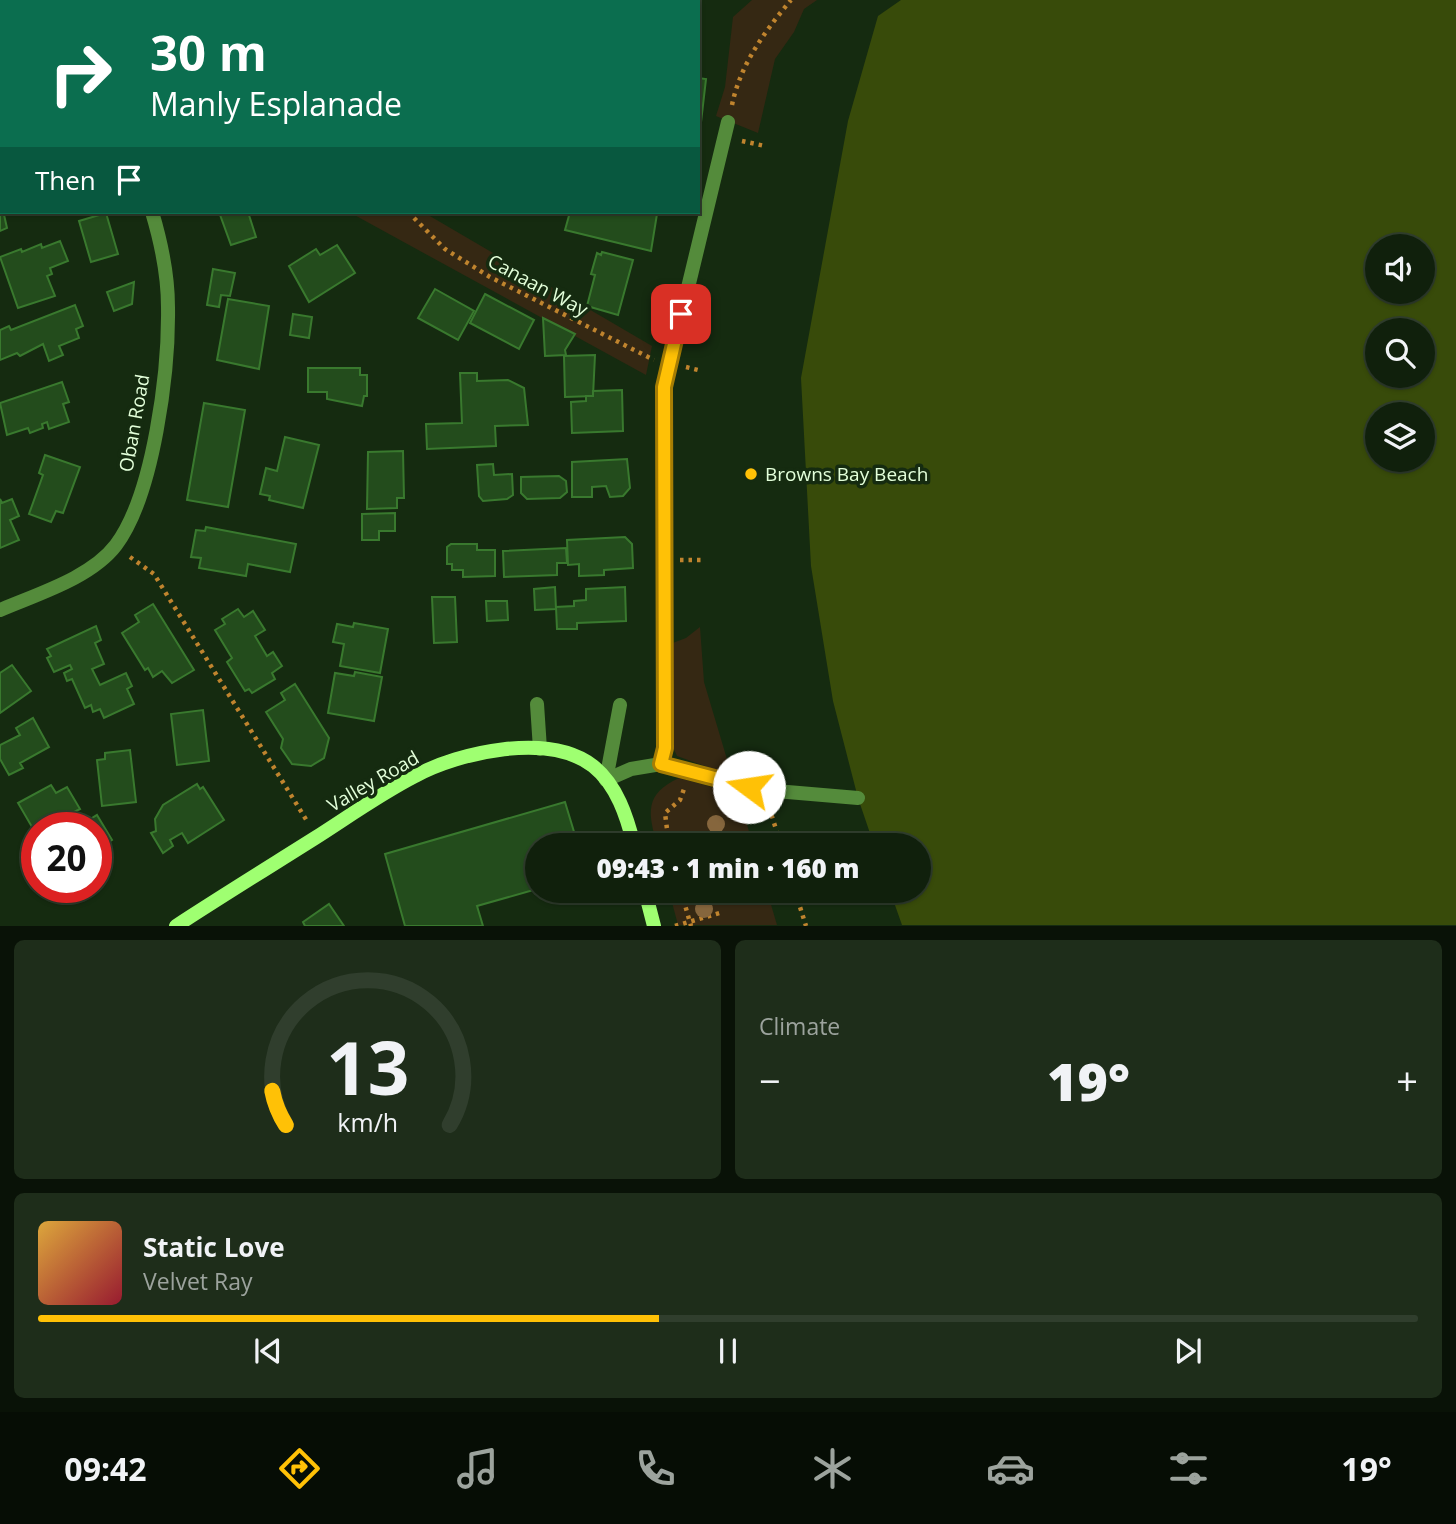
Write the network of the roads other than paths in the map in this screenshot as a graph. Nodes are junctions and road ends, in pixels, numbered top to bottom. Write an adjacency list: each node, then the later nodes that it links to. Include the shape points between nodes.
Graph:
1 (728, 122): 7 (street, via 664,387 665,748)
2 (152, 214): 3 (street, Oban Road, via 166,274 168,308 150,464 131,520 115,547 86,570)
3 (0, 610)
4 (537, 704): 6 (street)
5 (620, 705): 8 (street)
6 (540, 749): 8 (street, Valley Road, via 583,760); 12 (street, Valley Road, via 483,753 428,770)
7 (661, 764): 8 (street, via 631,769); 9 (street, via 764,790)
8 (606, 780): 10 (street, via 619,800)
9 (858, 798)
10 (630, 833)
11 (648, 903): 13 (street)
12 (176, 926)
13 (654, 926)

